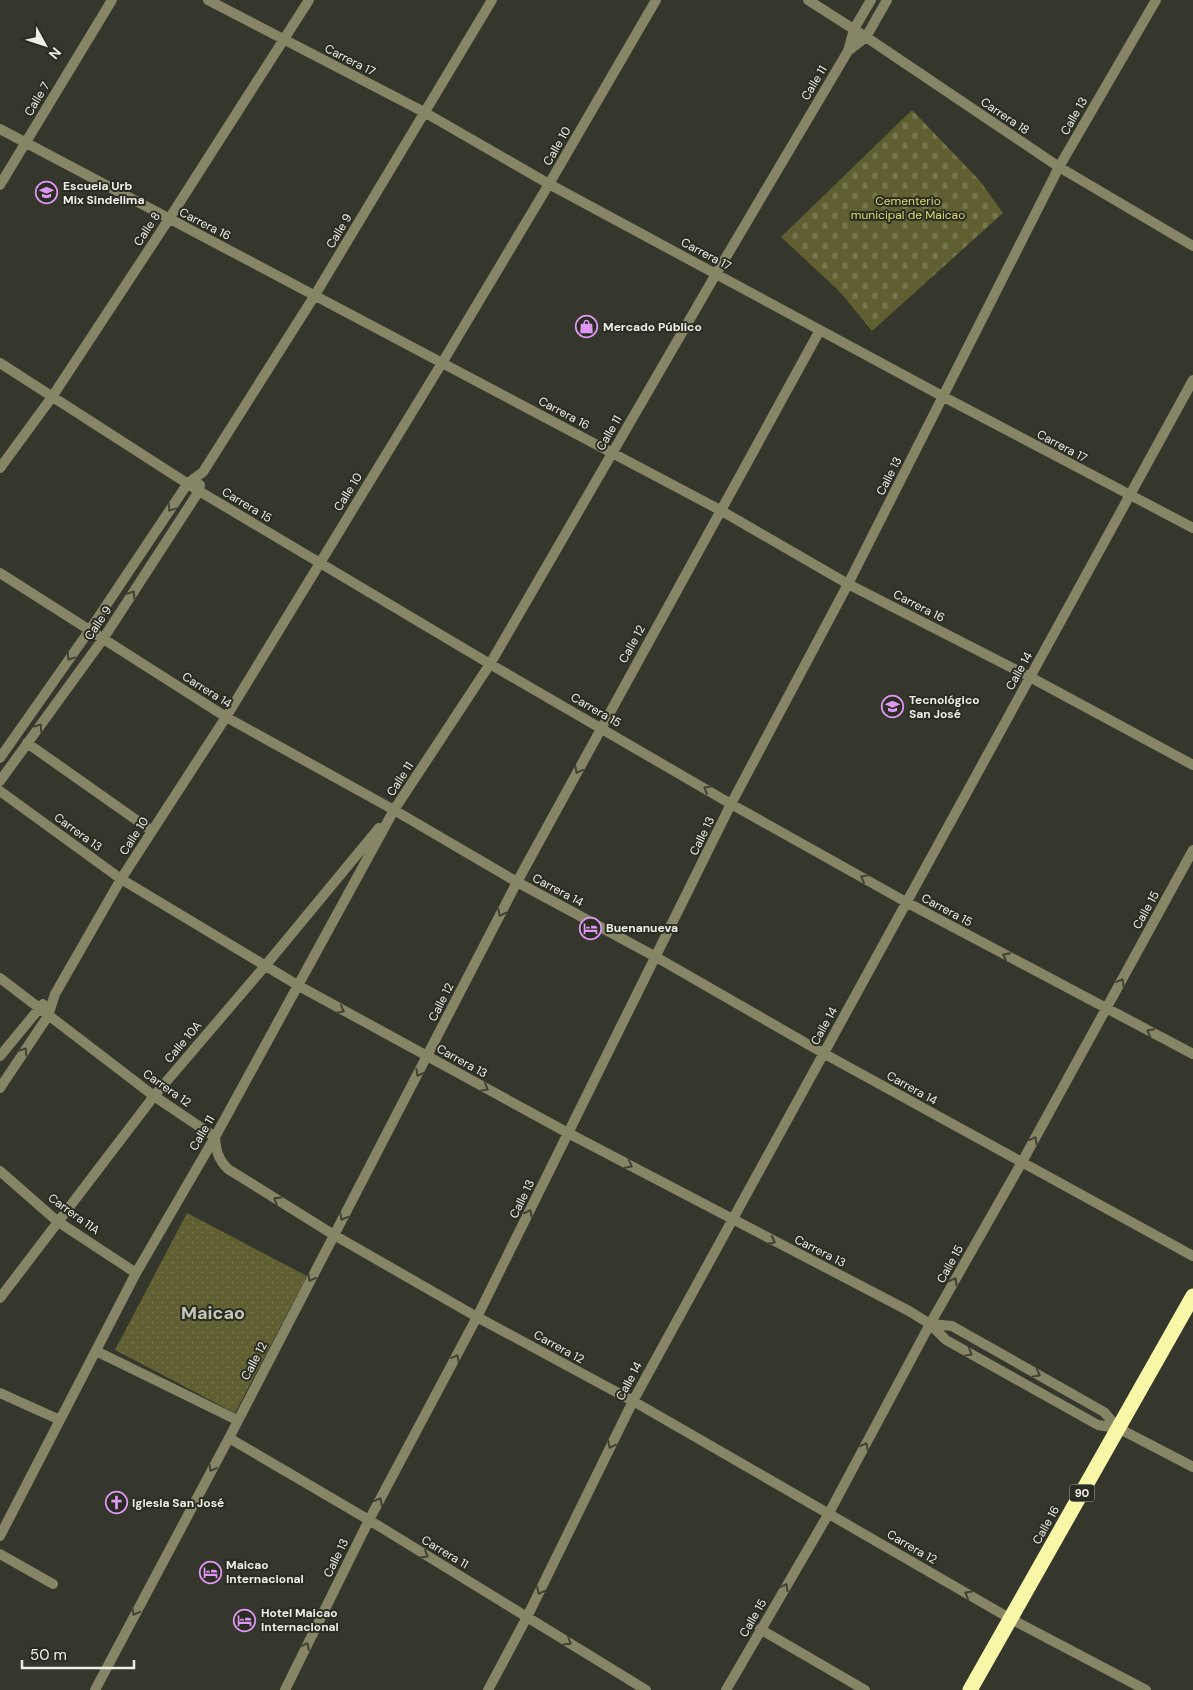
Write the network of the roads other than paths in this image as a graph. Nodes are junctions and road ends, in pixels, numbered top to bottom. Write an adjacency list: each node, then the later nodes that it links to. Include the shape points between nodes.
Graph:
1 (112, 0): 16 (street, Calle 7)
2 (208, 0): 12 (street, Carrera 17)
3 (309, 0): 12 (street, Calle 8)
4 (492, 0): 14 (street, Calle 9)
5 (656, 0): 19 (street, Calle 10)
6 (808, 0): 10 (street, Carrera 18)
7 (871, 0): 10 (street, Calle 11)
8 (888, 0): 11 (street, Calle 11)
9 (1156, 0): 17 (street, Calle 13)
10 (854, 29): 11 (street, Carrera 18); 13 (street, Calle 11)
11 (866, 36): 13 (street, Calle 11); 17 (street, Carrera 18)
12 (284, 41): 14 (street, Carrera 17); 20 (street, Calle 8)
13 (848, 51): 22 (street, Calle 11)
14 (424, 112): 19 (street, Carrera 17); 23 (street, Calle 9)
15 (0, 129): 16 (street, Carrera 16)
16 (25, 143): 18 (street, Calle 7); 20 (street, Carrera 16)
17 (1059, 168): 21 (street, Carrera 18); 29 (street, Calle 13)
18 (0, 184)
19 (549, 184): 22 (street, Carrera 17); 26 (street, Calle 10)
20 (169, 219): 23 (street, Carrera 16); 28 (street, Calle 8)
21 (1193, 246)
22 (716, 274): 24 (street, Carrera 17); 30 (street, Calle 11)
23 (315, 295): 26 (street, Carrera 16); 32 (street, Calle 9)
24 (820, 330): 29 (street, Carrera 17); 36 (street, Calle 12)
25 (0, 363): 28 (street, Carrera 15)
26 (442, 363): 30 (street, Carrera 16); 38 (street, Calle 10)
27 (1193, 380): 35 (street, Calle 14)
28 (52, 397): 31 (street, Calle 8); 33 (street, Carrera 15)
29 (944, 397): 35 (street, Carrera 17); 40 (street, Calle 13)
30 (612, 453): 36 (street, Carrera 16); 43 (street, Calle 11)
31 (0, 468)
32 (203, 472): 33 (street, Calle 9); 34 (street, Calle 9)
33 (188, 483): 34 (street, Carrera 15); 41 (street, Calle 9, one-way to 41)
34 (199, 491): 38 (street, Carrera 15); 42 (street, Calle 9, one-way to 34)
35 (1130, 496): 37 (street, Carrera 17); 44 (street, Calle 14)
36 (720, 510): 40 (street, Carrera 16); 46 (street, Calle 12)
37 (1193, 528)
38 (318, 563): 43 (street, Carrera 15); 45 (street, Calle 10)
39 (0, 573): 41 (street, Carrera 14)
40 (848, 584): 44 (street, Carrera 16); 52 (street, Calle 13)
41 (89, 631): 42 (street, Carrera 14); 48 (street, Calle 9, one-way to 48)
42 (103, 639): 45 (street, Carrera 14); 47 (street, Calle 9, one-way to 42)
43 (490, 664): 46 (street, Carrera 15); 53 (street, Calle 11)
44 (1030, 677): 49 (street, Carrera 16); 58 (street, Calle 14)
45 (226, 716): 53 (street, Carrera 14); 54 (street, Calle 10)
46 (601, 727): 52 (street, Carrera 15, one-way to 46); 57 (street, Calle 12, one-way to 57)
47 (27, 743): 50 (street, Calle 9); 54 (street)
48 (0, 758)
49 (1193, 764)
50 (0, 781)
51 (0, 791): 56 (street, Carrera 13)
52 (732, 804): 58 (street, Carrera 15, one-way to 52); 59 (street, Calle 13)
53 (394, 810): 57 (street, Carrera 14); 60 (street, Calle 10A); 62 (street, Calle 11)
54 (152, 832): 56 (street, Calle 10)
55 (1193, 850): 65 (street, Calle 15, one-way to 55)
56 (122, 879): 60 (street, Carrera 13); 63 (street, Calle 10)
57 (517, 882): 59 (street, Carrera 14); 70 (street, Calle 12, one-way to 70)
58 (906, 902): 65 (street, Carrera 15, one-way to 58); 67 (street, Calle 14)
59 (656, 957): 67 (street, Carrera 14); 73 (street, Calle 13)
60 (265, 966): 62 (street, Carrera 13); 72 (street, Calle 10A)
61 (0, 978): 64 (street, Carrera 12)
62 (299, 986): 70 (street, Carrera 13, one-way to 70); 74 (street, Calle 11)
63 (55, 994): 64 (street, Calle 10); 66 (street, Calle 10)
64 (38, 1008): 66 (street, Carrera 12); 69 (street, Calle 10)
65 (1106, 1009): 68 (street, Carrera 15, one-way to 65); 75 (street, Calle 15, one-way to 65)
66 (48, 1016): 71 (street, Calle 10, one-way to 66); 72 (street, Carrera 12)
67 (823, 1053): 75 (street, Carrera 14); 78 (street, Calle 14)
68 (1193, 1054)
69 (0, 1056)
70 (427, 1057): 73 (street, Carrera 13, one-way to 73); 79 (street, Calle 12, one-way to 79)
71 (0, 1088)
72 (154, 1096): 74 (street, Carrera 12); 77 (street, Calle 10A)
73 (568, 1133): 78 (street, Carrera 13, one-way to 78); 84 (street, Calle 13, one-way to 73)
74 (215, 1137): 79 (street, Carrera 12, one-way to 74, via 228,1169 216,1152); 81 (street, Calle 11)
75 (1022, 1162): 80 (street, Carrera 14); 85 (street, Calle 15, one-way to 75)
76 (0, 1171): 77 (street, Carrera 11A)
77 (57, 1220): 81 (street, Carrera 11A); 83 (street, Calle 10A)
78 (732, 1220): 85 (street, Carrera 13, one-way to 85); 88 (street, Calle 14)
79 (334, 1235): 84 (street, Carrera 12); 90 (street, Calle 12, one-way to 90)
80 (1193, 1256)
81 (136, 1273): 86 (street, Calle 11)
82 (1193, 1296): 91 (highway, Calle 16 / 90)
83 (0, 1298)
84 (477, 1317): 88 (street, Carrera 12); 95 (street, Calle 13, one-way to 84)
85 (930, 1324): 91 (street, Carrera 13, one-way to 91, via 946,1340 1098,1425); 91 (street, Carrera 13, one-way to 91, via 952,1326 1104,1412); 94 (street, Calle 15, one-way to 85)
86 (96, 1351): 89 (street, Calle 11); 90 (street)
87 (0, 1393): 89 (street)
88 (632, 1401): 94 (street, Carrera 12); 99 (street, Calle 14, one-way to 99)
89 (60, 1420): 96 (street, Calle 11)
90 (237, 1420): 92 (street, Calle 12)
91 (1118, 1428): 93 (street, Carrera 13); 100 (highway, Calle 16 / 90)
92 (228, 1438): 95 (street, Carrera 11); 102 (street, Calle 12, one-way to 102)
93 (1193, 1466)
94 (828, 1513): 100 (street, Carrera 12, one-way to 94); 101 (street, Calle 15, one-way to 94)
95 (369, 1520): 99 (street, Carrera 11, one-way to 99); 103 (street, Calle 13, one-way to 95)
96 (0, 1536)
97 (0, 1554): 98 (street)
98 (53, 1584)
99 (527, 1616): 104 (street, Calle 14); 105 (street, Carrera 11, one-way to 105)
100 (1010, 1619): 108 (highway, Calle 16 / 90); 109 (street, Carrera 12)
101 (760, 1629): 106 (street, Calle 15); 107 (street)
102 (95, 1690)
103 (285, 1690)
104 (488, 1690)
105 (646, 1690)
106 (726, 1690)
107 (865, 1690)
108 (970, 1690)
109 (1146, 1690)

